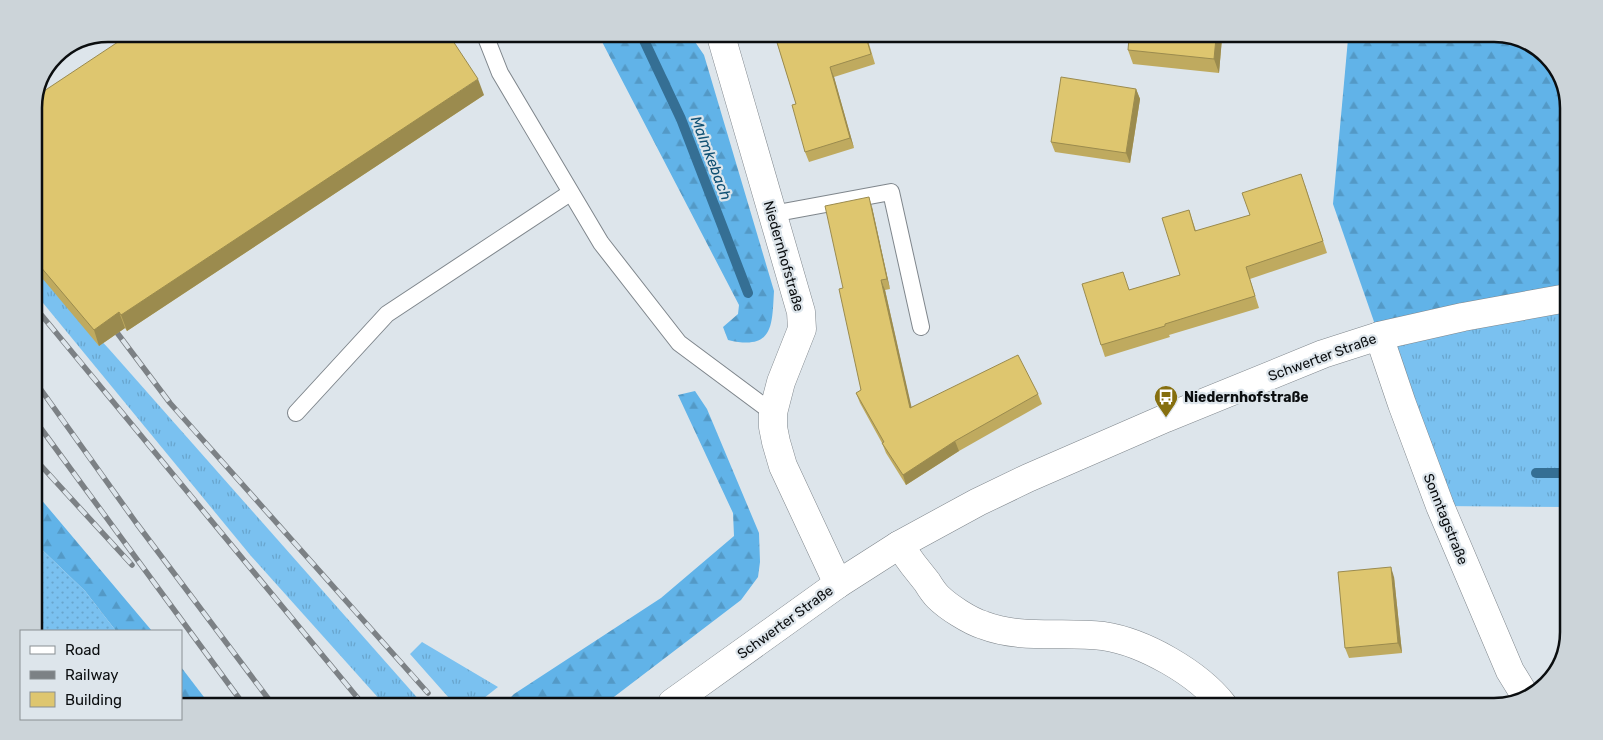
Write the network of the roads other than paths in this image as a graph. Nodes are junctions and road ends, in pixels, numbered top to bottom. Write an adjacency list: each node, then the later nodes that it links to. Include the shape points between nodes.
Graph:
1 (487, 42): 3 (lane, via 500,73)
2 (723, 42): 4 (street, Niedernhofstraße)
3 (570, 193): 8 (lane, via 387,314); 9 (lane, via 601,243 679,343)
4 (772, 214): 6 (lane, via 891,192); 9 (street, Niedernhofstraße, via 801,312 802,329 781,382)
5 (1560, 299): 7 (street, Schwerter Straße, via 1463,316)
6 (921, 327)
7 (1379, 336): 10 (street, Schwerter Straße, via 1323,354 1060,463); 12 (street, Sonntagstraße, via 1440,506 1510,671)
8 (296, 413)
9 (774, 413): 11 (street, Niedernhofstraße, via 776,442 783,466)
10 (899, 545): 11 (street, Schwerter Straße); 14 (street, via 938,597 982,625 1006,632 1104,636 1126,642 1176,665)
11 (838, 584): 13 (street, Schwerter Straße)
12 (1523, 691)
13 (679, 698)
14 (1217, 698)

